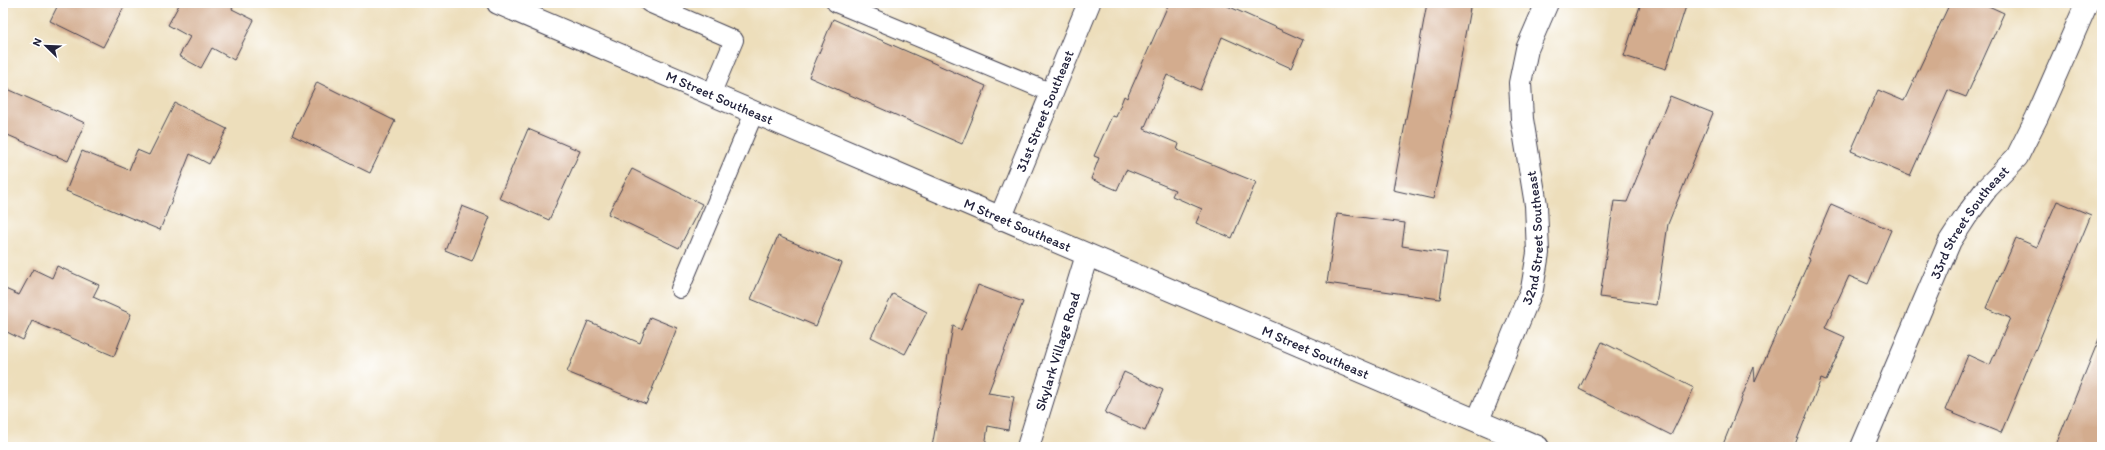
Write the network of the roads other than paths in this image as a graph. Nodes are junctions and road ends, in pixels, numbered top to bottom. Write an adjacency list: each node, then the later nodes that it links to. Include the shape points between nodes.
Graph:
1 (498, 3): 8 (street, M Street Southeast)
2 (649, 3): 8 (lane, via 734,40)
3 (836, 3): 7 (lane)
4 (1089, 3): 7 (street, 31st Street Southeast)
5 (1547, 3): 13 (street, 32nd Street Southeast, via 1527,49 1520,83 1522,119 1536,205 1538,253 1532,289)
6 (2087, 3): 16 (street, 33rd Street Southeast, via 2017,157 1987,188 1950,242)
7 (1052, 93): 10 (street, 31st Street Southeast)
8 (710, 94): 9 (street, M Street Southeast)
9 (754, 113): 10 (street, M Street Southeast); 12 (lane)
10 (1000, 219): 11 (street, M Street Southeast)
11 (1087, 255): 13 (street, M Street Southeast); 14 (street, Skylark Village Road)
12 (680, 289)
13 (1478, 420): 15 (street, M Street Southeast)
14 (1028, 447)
15 (1538, 447)
16 (1862, 447)

